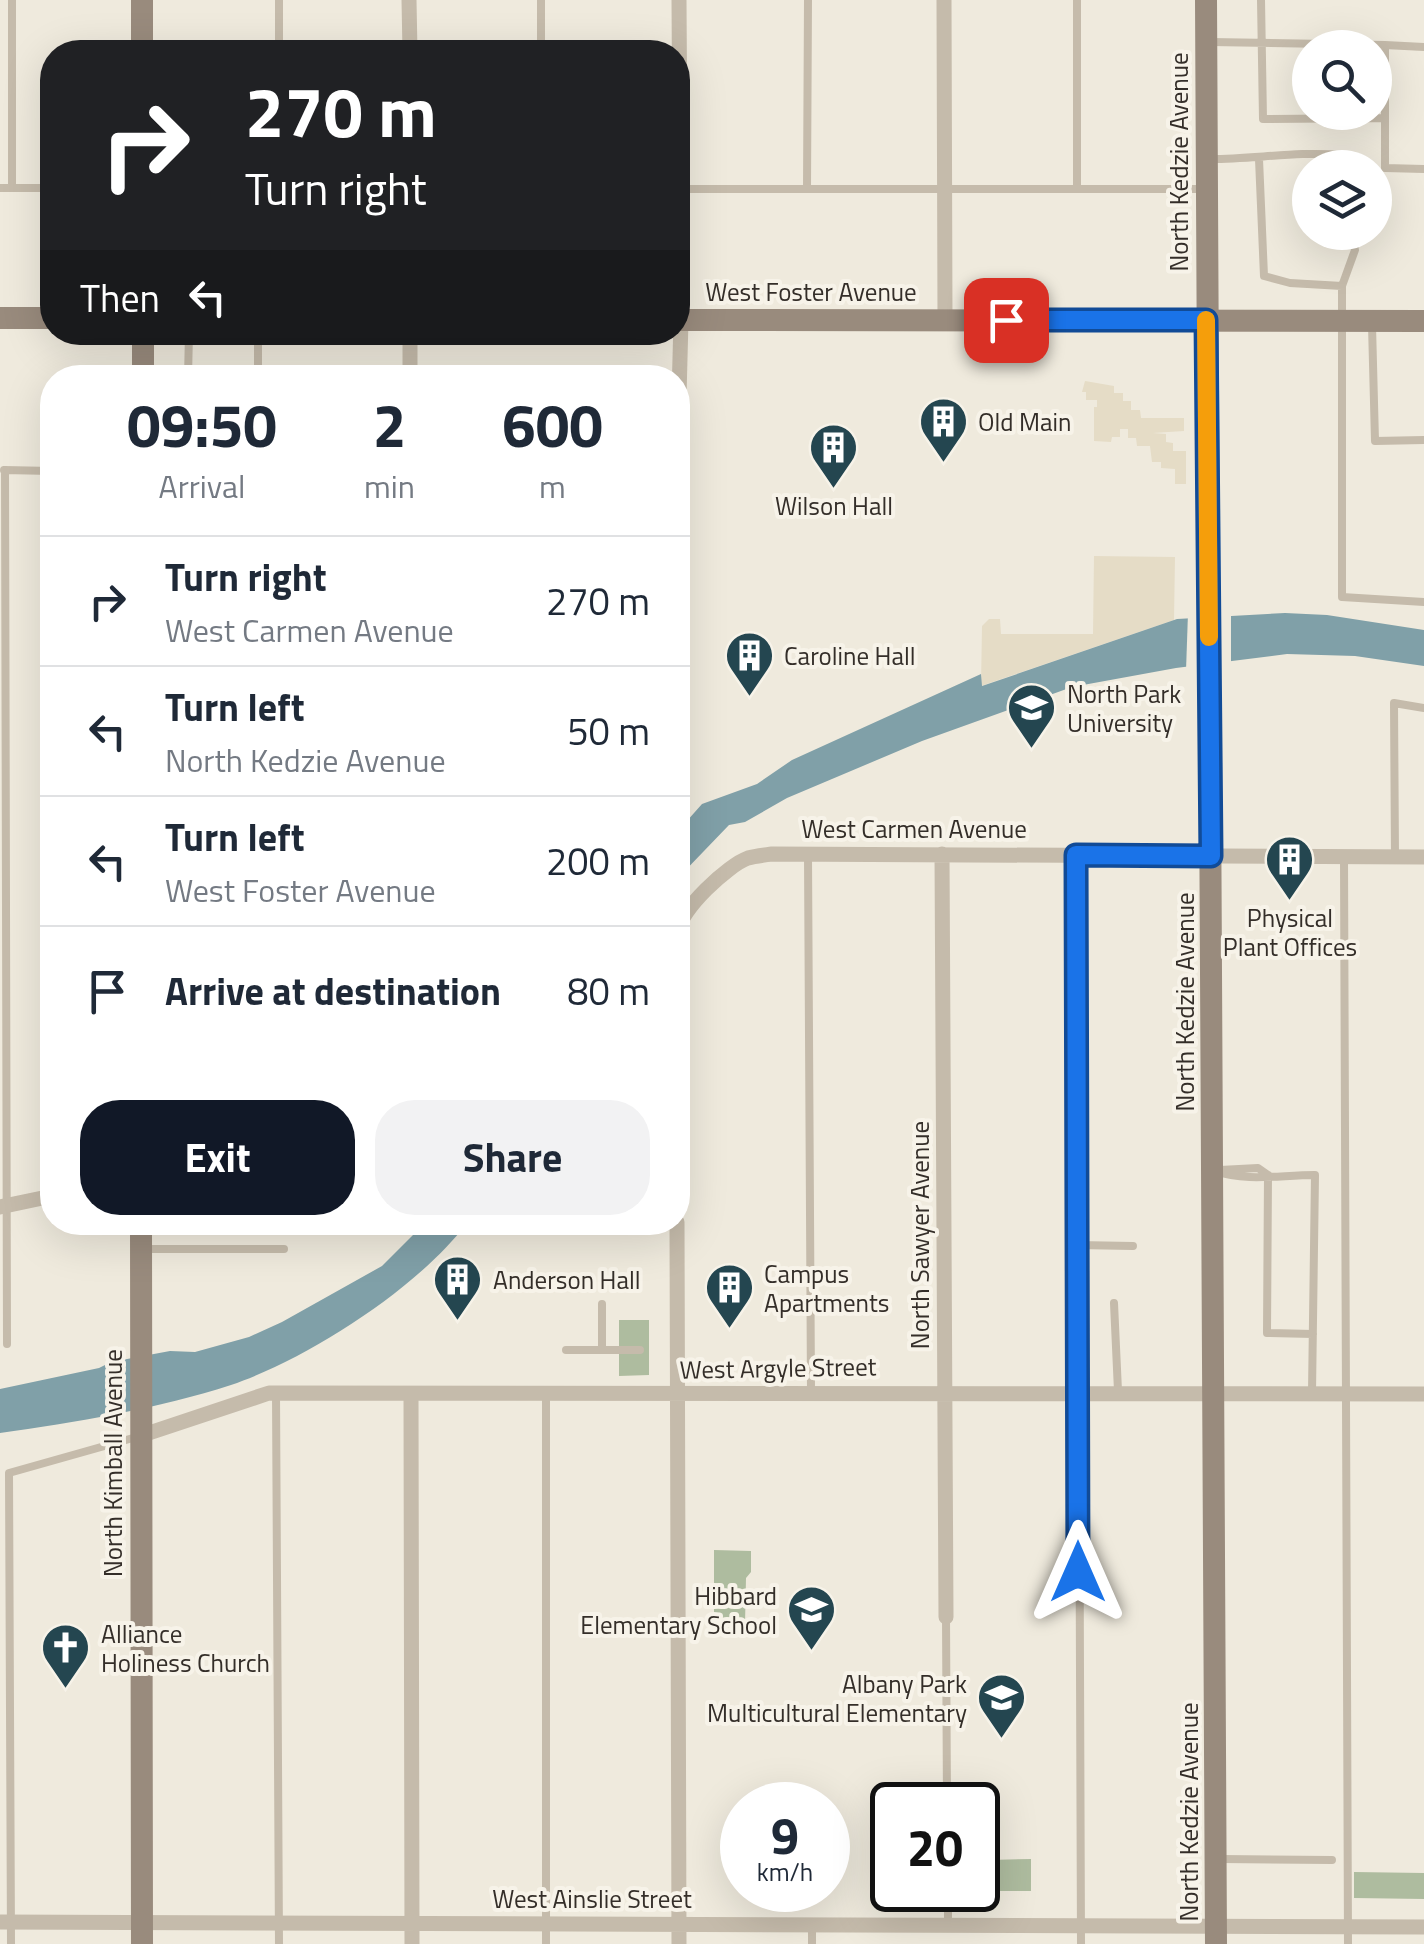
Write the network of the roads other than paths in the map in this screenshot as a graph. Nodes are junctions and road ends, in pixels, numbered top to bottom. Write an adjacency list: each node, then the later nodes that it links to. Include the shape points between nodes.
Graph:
1 (12, 0): 29 (lane)
2 (142, 0): 12 (main road)
3 (279, 0): 13 (lane)
4 (410, 0): 14 (street)
5 (541, 0): 15 (lane)
6 (680, 0): 16 (street)
7 (808, 0): 32 (lane)
8 (944, 0): 33 (street)
9 (1077, 0): 34 (lane)
10 (1206, 0): 17 (main road, North Kedzie Avenue)
11 (1262, 0): 18 (lane)
12 (142, 40)
13 (279, 40)
14 (410, 40)
15 (541, 40)
16 (680, 40)
17 (1206, 42): 18 (lane); 25 (main road, North Kedzie Avenue)
18 (1262, 43): 19 (lane); 22 (lane, via 1263,119)
19 (1292, 44)
20 (1392, 46): 21 (lane)
21 (1424, 47)
22 (1292, 119)
23 (1384, 130): 27 (lane, via 1384,168)
24 (1292, 153): 26 (lane)
25 (1206, 159): 26 (lane); 35 (main road, North Kedzie Avenue)
26 (1260, 160): 37 (lane, via 1264,276)
27 (1424, 169)
28 (0, 188): 29 (lane)
29 (12, 188): 30 (lane)
30 (40, 188)
31 (690, 189): 32 (lane)
32 (807, 189): 33 (lane)
33 (944, 189): 34 (lane); 41 (street)
34 (1078, 189): 35 (lane)
35 (1206, 189): 42 (main road, North Kedzie Avenue)
36 (1354, 250): 37 (lane)
37 (1342, 286): 43 (lane)
38 (0, 318): 39 (main road)
39 (40, 318)
40 (690, 320): 41 (main road, West Foster Avenue)
41 (945, 320): 42 (main road, West Foster Avenue)
42 (1206, 320): 43 (main road, West Foster Avenue); 54 (main road, North Kedzie Avenue)
43 (1342, 320): 44 (main road, West Foster Avenue); 49 (lane, via 1342,597)
44 (1372, 321): 45 (main road, West Foster Avenue); 46 (lane, via 1375,441)
45 (1424, 321)
46 (1424, 440)
47 (2, 470): 48 (lane); 62 (lane)
48 (40, 471)
49 (1424, 602)
50 (1424, 708): 56 (lane, via 1394,703)
51 (808, 854): 52 (street, West Carmen Avenue); 58 (street, West Carmen Avenue, via 748,858); 76 (lane)
52 (942, 854): 53 (street, West Carmen Avenue); 77 (street, North Sawyer Avenue)
53 (1076, 855): 54 (street, West Carmen Avenue); 65 (lane)
54 (1211, 856): 55 (street, West Carmen Avenue); 59 (main road, North Kedzie Avenue)
55 (1344, 857): 56 (street, West Carmen Avenue); 84 (lane)
56 (1395, 857): 57 (street, West Carmen Avenue)
57 (1424, 857)
58 (690, 907)
59 (1213, 1170): 60 (lane, via 1258,1168); 80 (main road, North Kedzie Avenue)
60 (1268, 1175): 71 (lane, via 1267,1333); 71 (lane, via 1314,1175)
61 (40, 1198): 62 (street)
62 (3, 1206): 72 (lane)
63 (140, 1235): 67 (main road, North Kimball Avenue)
64 (678, 1235): 82 (street)
65 (1077, 1245): 66 (lane); 78 (lane)
66 (1133, 1246)
67 (140, 1248): 68 (lane); 88 (main road, North Kimball Avenue)
68 (284, 1249)
69 (602, 1304): 74 (lane)
70 (1114, 1304): 79 (lane)
71 (1313, 1334): 83 (lane)
72 (7, 1344)
73 (566, 1350): 74 (lane)
74 (602, 1350): 75 (lane)
75 (640, 1350)
76 (810, 1392): 77 (street, West Argyle Street); 82 (street, West Argyle Street)
77 (946, 1392): 78 (street, West Argyle Street); 89 (street, North Sawyer Avenue)
78 (1077, 1392): 79 (street, West Argyle Street); 101 (lane)
79 (1118, 1392): 80 (street, West Argyle Street)
80 (1214, 1392): 83 (street, West Argyle Street); 91 (main road, North Kedzie Avenue)
81 (276, 1393): 85 (street, West Argyle Street); 88 (street, West Argyle Street); 95 (lane)
82 (678, 1393): 86 (street, West Argyle Street); 98 (street)
83 (1312, 1393): 84 (street, West Argyle Street)
84 (1346, 1393): 87 (street, West Argyle Street); 105 (lane)
85 (411, 1394): 86 (street, West Argyle Street); 96 (street)
86 (546, 1394): 97 (lane)
87 (1424, 1394)
88 (140, 1426): 94 (lane, via 9,1473); 103 (main road, North Kimball Avenue)
89 (946, 1617): 90 (lane)
90 (947, 1782)
91 (1216, 1859): 92 (lane); 104 (main road, North Kedzie Avenue)
92 (1332, 1860)
93 (948, 1912): 100 (lane)
94 (5, 1922): 103 (street, West Ainslie Street); 106 (lane)
95 (278, 1923): 96 (street, West Ainslie Street); 103 (street, West Ainslie Street); 107 (lane)
96 (412, 1923): 97 (street, West Ainslie Street); 108 (street)
97 (546, 1924): 98 (street, West Ainslie Street); 109 (lane)
98 (680, 1924): 99 (street, West Ainslie Street); 110 (street)
99 (812, 1925): 100 (street, West Ainslie Street); 111 (lane)
100 (948, 1925): 101 (street, West Ainslie Street); 112 (street)
101 (1081, 1926): 104 (street, West Ainslie Street); 113 (lane)
102 (1424, 1927): 105 (street, West Ainslie Street)
103 (142, 1933)
104 (1216, 1935): 105 (street, West Ainslie Street)
105 (1348, 1935)
106 (11, 1944)
107 (279, 1944)
108 (412, 1944)
109 (546, 1944)
110 (680, 1944)
111 (812, 1944)
112 (948, 1944)
113 (1081, 1944)

